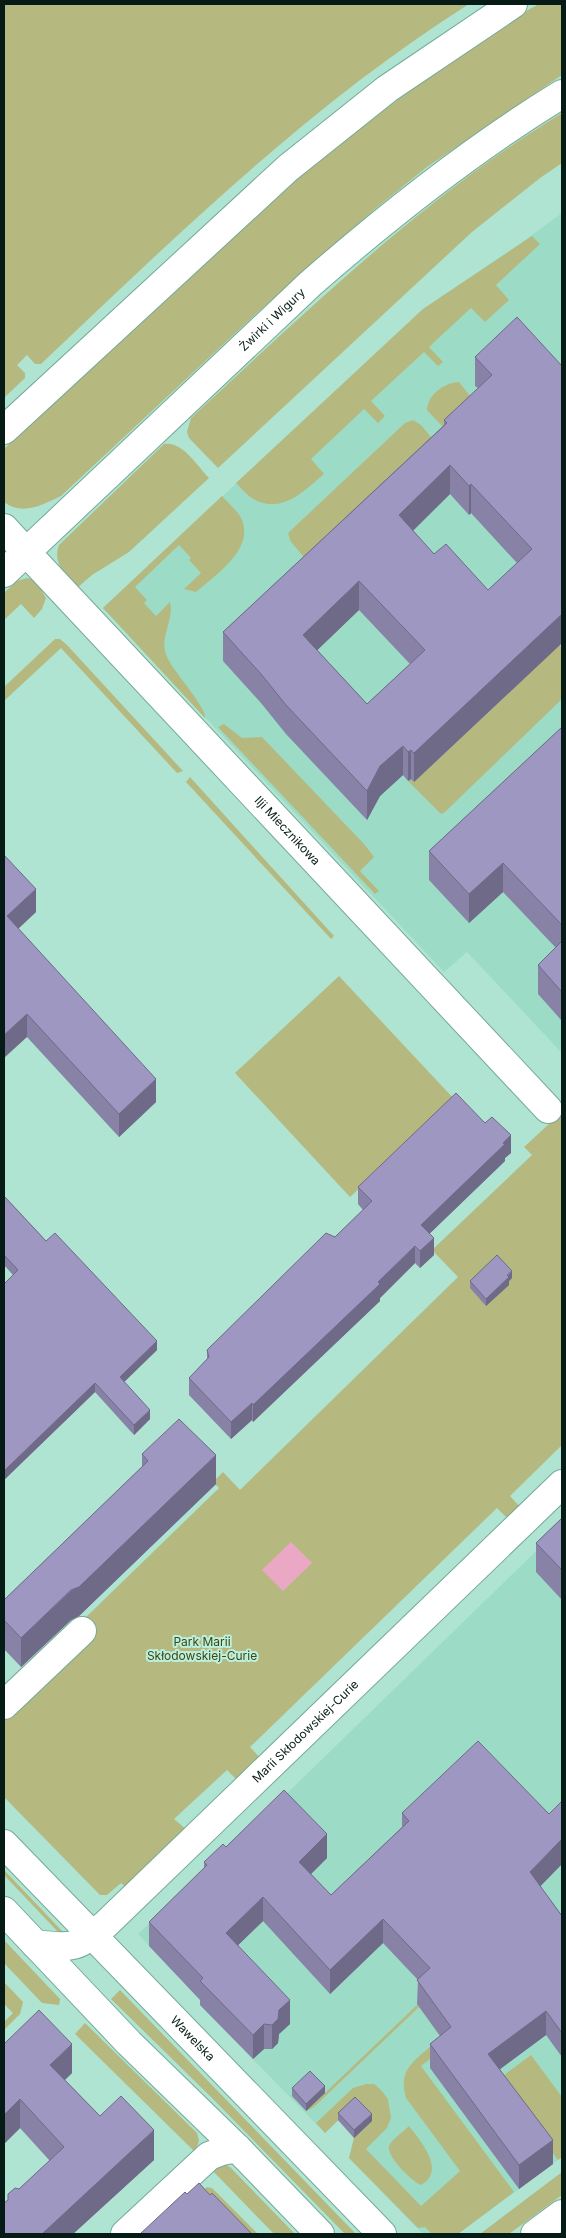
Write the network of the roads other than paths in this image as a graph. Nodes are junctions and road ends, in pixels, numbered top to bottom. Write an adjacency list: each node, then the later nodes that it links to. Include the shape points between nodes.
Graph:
1 (513, 4): 3 (main road, via 395,84 288,168)
2 (562, 94): 5 (main road, Żwirki i Wigury, via 465,158 356,244)
3 (4, 430)
4 (4, 528): 5 (main road, Ilji Miecznikowa)
5 (26, 552): 6 (main road, Żwirki i Wigury); 7 (main road, Ilji Miecznikowa)
6 (4, 573)
7 (548, 1109)
8 (562, 1484): 13 (main road, Marii Skłodowskiej-Curie)
9 (82, 1631): 10 (main road)
10 (4, 1705)
11 (4, 1844): 13 (main road, Wawelska)
12 (4, 1910): 14 (main road)
13 (92, 1936): 14 (main road, Marii Skłodowskiej-Curie, via 81,1944 68,1947); 19 (main road, Wawelska)
14 (35, 1944): 15 (main road, via 129,2043)
15 (237, 2148): 17 (main road, via 209,2156); 18 (main road)
16 (562, 2214): 20 (main road)
17 (125, 2234)
18 (320, 2234)
19 (382, 2234)
20 (535, 2234)

